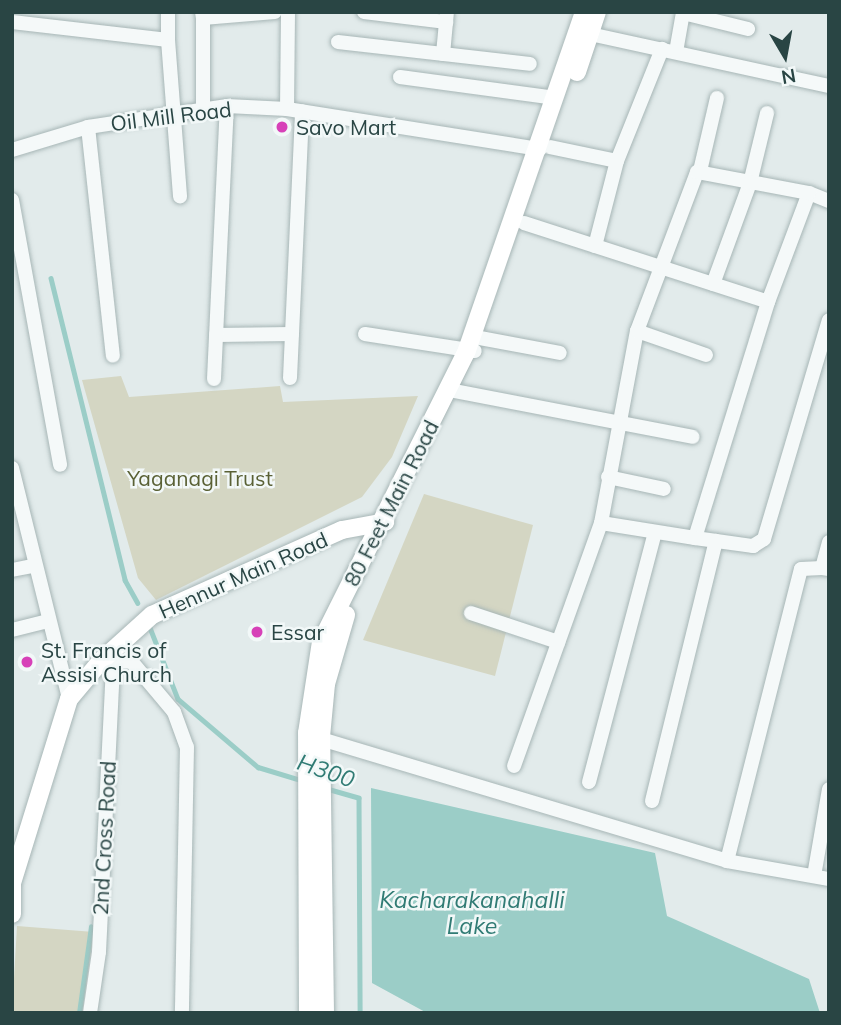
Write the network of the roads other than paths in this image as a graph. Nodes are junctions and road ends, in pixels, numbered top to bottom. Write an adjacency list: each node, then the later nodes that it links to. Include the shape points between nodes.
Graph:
1 (167, 12): 13 (street)
2 (275, 12): 8 (street)
3 (288, 12): 24 (street)
4 (364, 12): 9 (street)
5 (584, 12): 20 (main road, 80 Feet Main Road)
6 (597, 12): 12 (main road, 80 Feet Main Road)
7 (683, 12): 11 (street); 15 (street)
8 (202, 15): 23 (street)
9 (446, 17): 16 (street)
10 (12, 22): 13 (street)
11 (748, 29)
12 (590, 34): 15 (street); 29 (main road, 80 Feet Main Road)
13 (168, 40): 26 (street)
14 (338, 42): 16 (street)
15 (669, 51): 19 (street); 31 (street)
16 (443, 54): 17 (street)
17 (530, 65)
18 (400, 77): 20 (street)
19 (829, 86)
20 (556, 98): 29 (main road, 80 Feet Main Road)
21 (717, 98): 32 (street)
22 (227, 106): 23 (street, Oil Mill Road); 24 (street, Oil Mill Road); 47 (street)
23 (203, 108): 26 (street, Oil Mill Road)
24 (287, 109): 25 (street, Oil Mill Road)
25 (302, 111): 29 (street, Oil Mill Road); 45 (street)
26 (172, 112): 28 (street, Oil Mill Road); 35 (street)
27 (767, 113): 33 (street)
28 (88, 127): 30 (street, Oil Mill Road); 51 (street)
29 (545, 148): 31 (street, Oil Mill Road); 38 (main road, 80 Feet Main Road); 48 (main road, 80 Feet Main Road)
30 (12, 150)
31 (617, 161): 39 (street)
32 (700, 171): 33 (street); 40 (street)
33 (750, 183): 34 (street); 41 (street)
34 (809, 193): 36 (street); 42 (street)
35 (180, 197)
36 (828, 199)
37 (12, 200): 57 (street)
38 (524, 223): 39 (street); 48 (main road, 80 Feet Main Road)
39 (595, 246): 40 (street)
40 (661, 268): 41 (street); 44 (street)
41 (713, 284): 42 (street)
42 (768, 302): 64 (street)
43 (829, 320): 65 (street, via 764,539 752,546)
44 (637, 331): 50 (street); 55 (street)
45 (292, 334): 47 (street); 52 (street)
46 (365, 334): 48 (street)
47 (216, 335): 53 (street)
48 (474, 347): 49 (street); 54 (main road, 80 Feet Main Road)
49 (560, 353)
50 (706, 355)
51 (113, 356)
52 (290, 378)
53 (214, 379)
54 (454, 392): 55 (street); 61 (main road, 80 Feet Main Road)
55 (616, 421): 56 (street); 59 (street)
56 (692, 437)
57 (61, 465)
58 (12, 468): 67 (street)
59 (608, 477): 60 (street); 62 (street)
60 (664, 489)
61 (384, 522): 74 (main road, Hennur Main Road, via 152,615); 76 (main road, 80 Feet Main Road, via 339,629)
62 (601, 523): 63 (street); 73 (street)
63 (655, 534): 64 (street); 78 (street)
64 (695, 538): 65 (street)
65 (716, 541): 80 (street)
66 (829, 542): 68 (street)
67 (32, 566): 69 (street); 71 (street)
68 (825, 568): 83 (street, via 801,569)
69 (12, 570)
70 (471, 613): 73 (street)
71 (47, 621): 72 (street); 75 (street)
72 (12, 629)
73 (558, 642): 77 (street)
74 (108, 661): 75 (main road, Hennur Main Road); 88 (street, 2nd Cross Road, via 99,952); 89 (street, via 132,662 174,712 187,747)
75 (69, 699): 86 (main road, Hennur Main Road)
76 (314, 736): 81 (main road, 80 Feet Main Road); 83 (street)
77 (514, 766)
78 (589, 782)
79 (829, 789): 82 (street)
80 (652, 801)
81 (318, 813): 90 (main road, 80 Feet Main Road); 91 (main road, 80 Feet Main Road)
82 (826, 822): 84 (street)
83 (727, 861): 84 (street)
84 (814, 876): 85 (street)
85 (829, 879)
86 (12, 883): 87 (main road, Hennur Main Road)
87 (12, 914)
88 (90, 1013)
89 (182, 1013)
90 (308, 1013)
91 (325, 1013)

